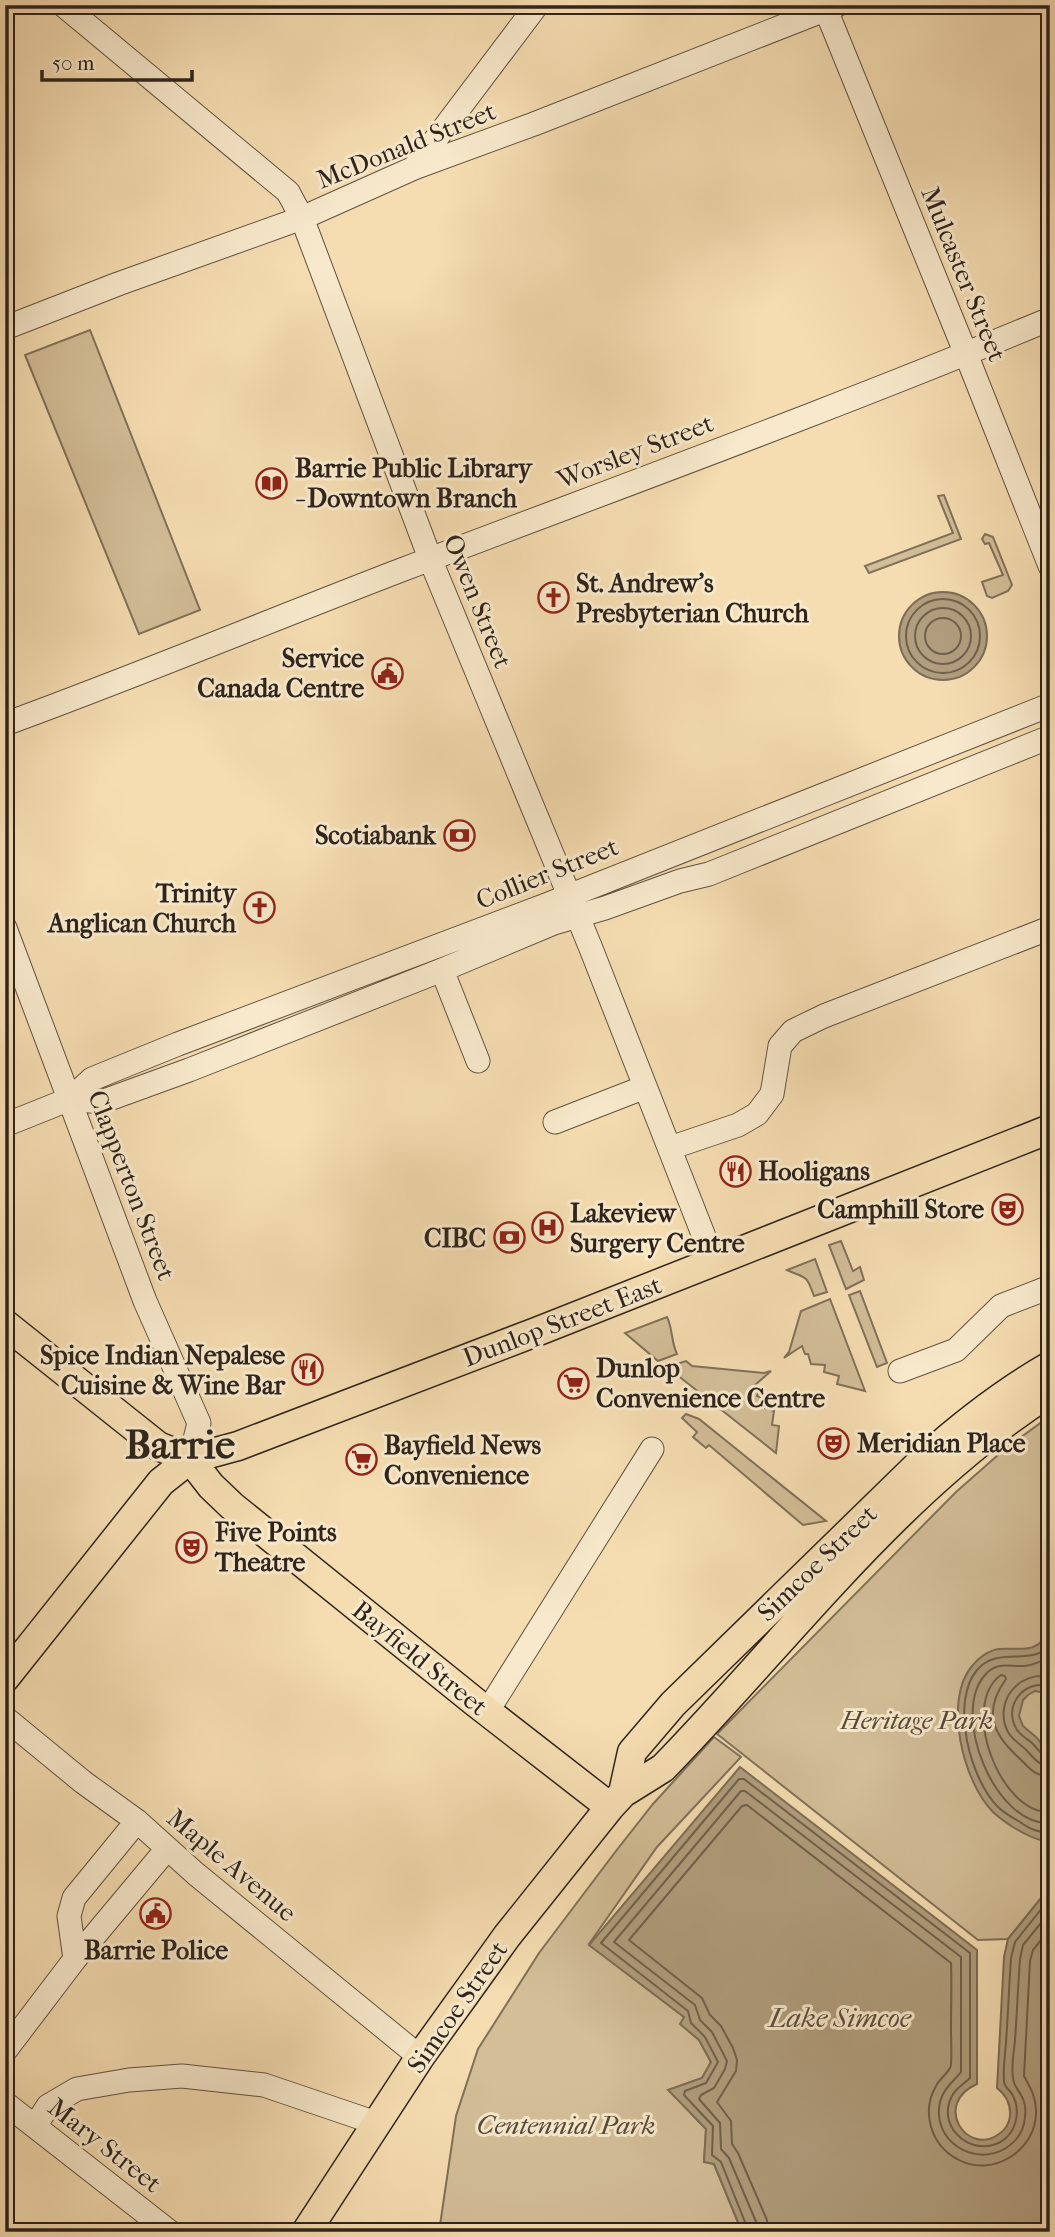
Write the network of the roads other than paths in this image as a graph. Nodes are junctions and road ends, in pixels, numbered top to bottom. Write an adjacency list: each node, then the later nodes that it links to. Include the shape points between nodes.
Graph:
1 (63, 5): 5 (street, Owen Street, via 288,192)
2 (537, 5): 4 (street)
3 (829, 7): 4 (street, McDonald Street); 8 (street, Mulcaster Street)
4 (414, 168): 5 (street, McDonald Street)
5 (302, 218): 7 (street, McDonald Street); 9 (street, Owen Street)
6 (1050, 319): 8 (street, Worsley Street)
7 (5, 328)
8 (967, 354): 9 (street, Worsley Street); 10 (street, Mulcaster Street)
9 (431, 561): 12 (street, Worsley Street); 14 (street, Owen Street)
10 (1050, 566)
11 (1050, 705): 14 (street, Collier Street)
12 (5, 724)
13 (1050, 737): 14 (street, Collier Street, via 709,874)
14 (573, 905): 17 (street, Collier Street, via 554,923); 19 (street, Owen Street); 20 (street, Collier Street, via 104,1074)
15 (5, 928): 20 (street, Clapperton Street)
16 (1050, 928): 24 (street, via 793,1031 780,1046 772,1094 757,1114)
17 (442, 970): 18 (street); 20 (street, Collier Street, via 101,1101)
18 (478, 1061)
19 (645, 1087): 21 (street); 24 (street, Owen Street)
20 (70, 1099): 22 (street, Collier Street); 32 (street, Clapperton Street, via 145,1301 199,1423)
21 (555, 1122)
22 (5, 1125)
23 (1050, 1129): 25 (main road, Dunlop Street East)
24 (670, 1148): 25 (street, Owen Street)
25 (714, 1262): 32 (main road, Dunlop Street East, via 238,1446)
26 (1050, 1287): 29 (street, via 1001,1306 956,1350)
27 (5, 1324): 32 (main road, Bayfield Street, via 158,1446)
28 (1050, 1366): 36 (main road, Simcoe Street, via 1006,1393 929,1454 673,1704 632,1752)
29 (900, 1371)
30 (1050, 1392): 36 (main road, Simcoe Street, via 954,1463 906,1508 663,1768)
31 (652, 1449): 34 (street)
32 (190, 1459): 33 (main road, via 161,1482); 34 (main road, Bayfield Street, via 232,1506)
33 (5, 1678)
34 (487, 1712): 36 (main road, Bayfield Street)
35 (5, 1718): 37 (street, Maple Avenue)
36 (617, 1800): 41 (main road, Simcoe Street, via 507,1936)
37 (137, 1821): 38 (street, Maple Avenue); 39 (street, via 74,1899 69,1916)
38 (166, 1850): 39 (street); 41 (street, Maple Avenue)
39 (75, 1959): 40 (street)
40 (5, 2051)
41 (420, 2057): 43 (main road, Simcoe Street)
42 (5, 2103): 44 (street, Mary Street)
43 (376, 2123): 44 (street, via 264,2085 182,2076 77,2089 48,2106); 46 (main road, Simcoe Street)
44 (35, 2126): 45 (street, Mary Street)
45 (170, 2232)
46 (306, 2232)

